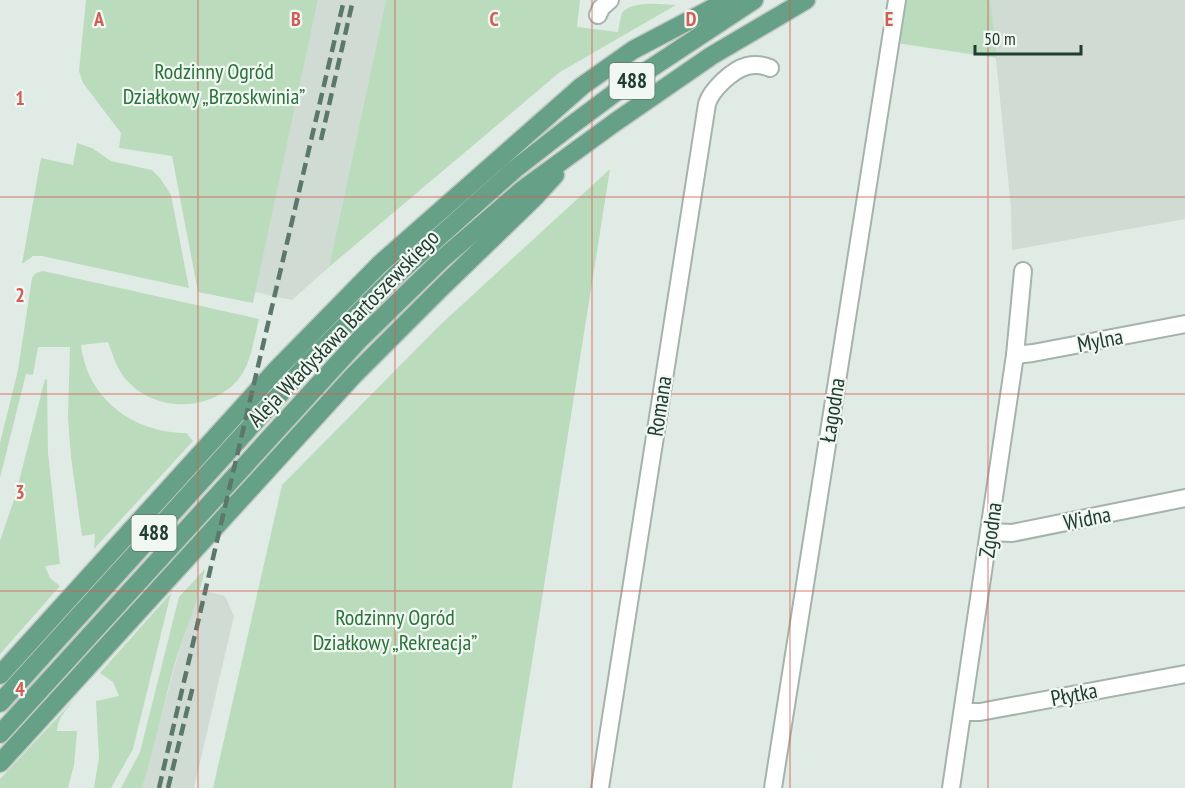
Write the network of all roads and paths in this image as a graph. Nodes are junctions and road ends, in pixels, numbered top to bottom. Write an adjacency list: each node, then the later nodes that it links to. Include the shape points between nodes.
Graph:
1 (610, 0): 6 (street)
2 (728, 0): 15 (main road, via 633,50 582,86 380,264 278,368)
3 (754, 0): 16 (main road, Aleja Władysława Bartoszewskiego / 488, via 624,86 560,134 394,277 309,363)
4 (806, 0): 8 (main road, Aleja Władysława Bartoszewskiego / 488, via 711,56)
5 (897, 0): 21 (street, Łagodna)
6 (598, 15)
7 (770, 68): 20 (street, Romana, via 746,66 714,88 707,104)
8 (576, 151): 18 (main road, Aleja Władysława Bartoszewskiego / 488, via 476,229 367,332); 19 (main road, via 535,197 353,376)
9 (1023, 271): 11 (street, Zgodna)
10 (1185, 324): 11 (street, Mylna)
11 (1015, 355): 13 (street, Zgodna)
12 (1185, 498): 13 (street, Widna, via 1012,533)
13 (989, 532): 17 (street, Zgodna)
14 (1185, 674): 17 (street, Płytka)
15 (0, 675)
16 (0, 703)
17 (963, 712): 22 (street, Zgodna)
18 (0, 734)
19 (0, 763)
20 (600, 788)
21 (773, 788)
22 (951, 788)

